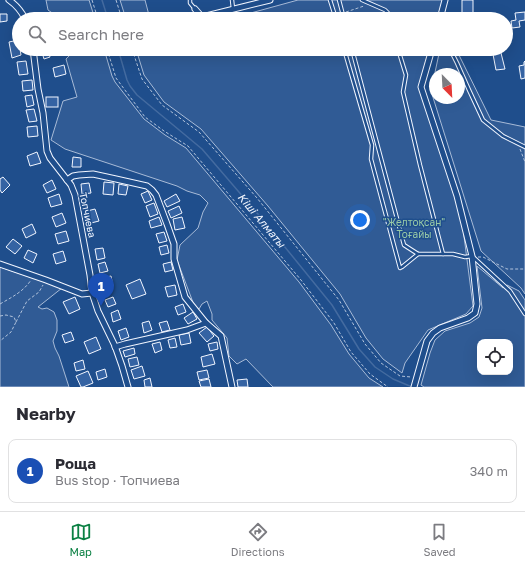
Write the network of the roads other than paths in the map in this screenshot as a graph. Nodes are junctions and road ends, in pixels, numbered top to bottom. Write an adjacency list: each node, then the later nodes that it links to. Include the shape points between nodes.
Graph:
1 (9, 0): 11 (street)
2 (190, 0): 9 (lane)
3 (232, 0): 10 (lane)
4 (270, 0): 10 (street)
5 (330, 0): 14 (lane)
6 (339, 0): 15 (lane)
7 (362, 0): 16 (lane)
8 (445, 0): 17 (street)
9 (195, 9): 12 (street)
10 (233, 9): 13 (street)
11 (21, 12)
12 (198, 12)
13 (221, 12)
14 (334, 12)
15 (343, 12)
16 (387, 12)
17 (442, 12)
18 (34, 56): 25 (street, Топчиева, via 47,151)
19 (346, 56): 26 (lane, via 372,145 371,159 400,268)
20 (354, 56): 26 (lane, via 404,245)
21 (400, 56): 27 (lane, via 406,75 403,92)
22 (430, 56): 28 (street, via 421,87 457,196)
23 (454, 56): 24 (lane, via 484,120 503,136)
24 (525, 147)
25 (67, 180): 30 (street, Топчиева, via 75,195); 32 (street, via 73,176 93,174 147,186 152,190 174,244 174,259 185,297)
26 (418, 254): 27 (lane)
27 (443, 254): 28 (lane)
28 (472, 256): 31 (lane, via 510,291); 36 (street, via 477,304 475,313 433,333 427,341)
29 (0, 264): 30 (street, via 82,294)
30 (92, 293): 33 (street, Топчиева)
31 (525, 314)
32 (206, 323): 33 (street); 35 (street, via 221,336)
33 (115, 347): 34 (street, Топчиева)
34 (128, 387)
35 (232, 387)
36 (414, 387)

